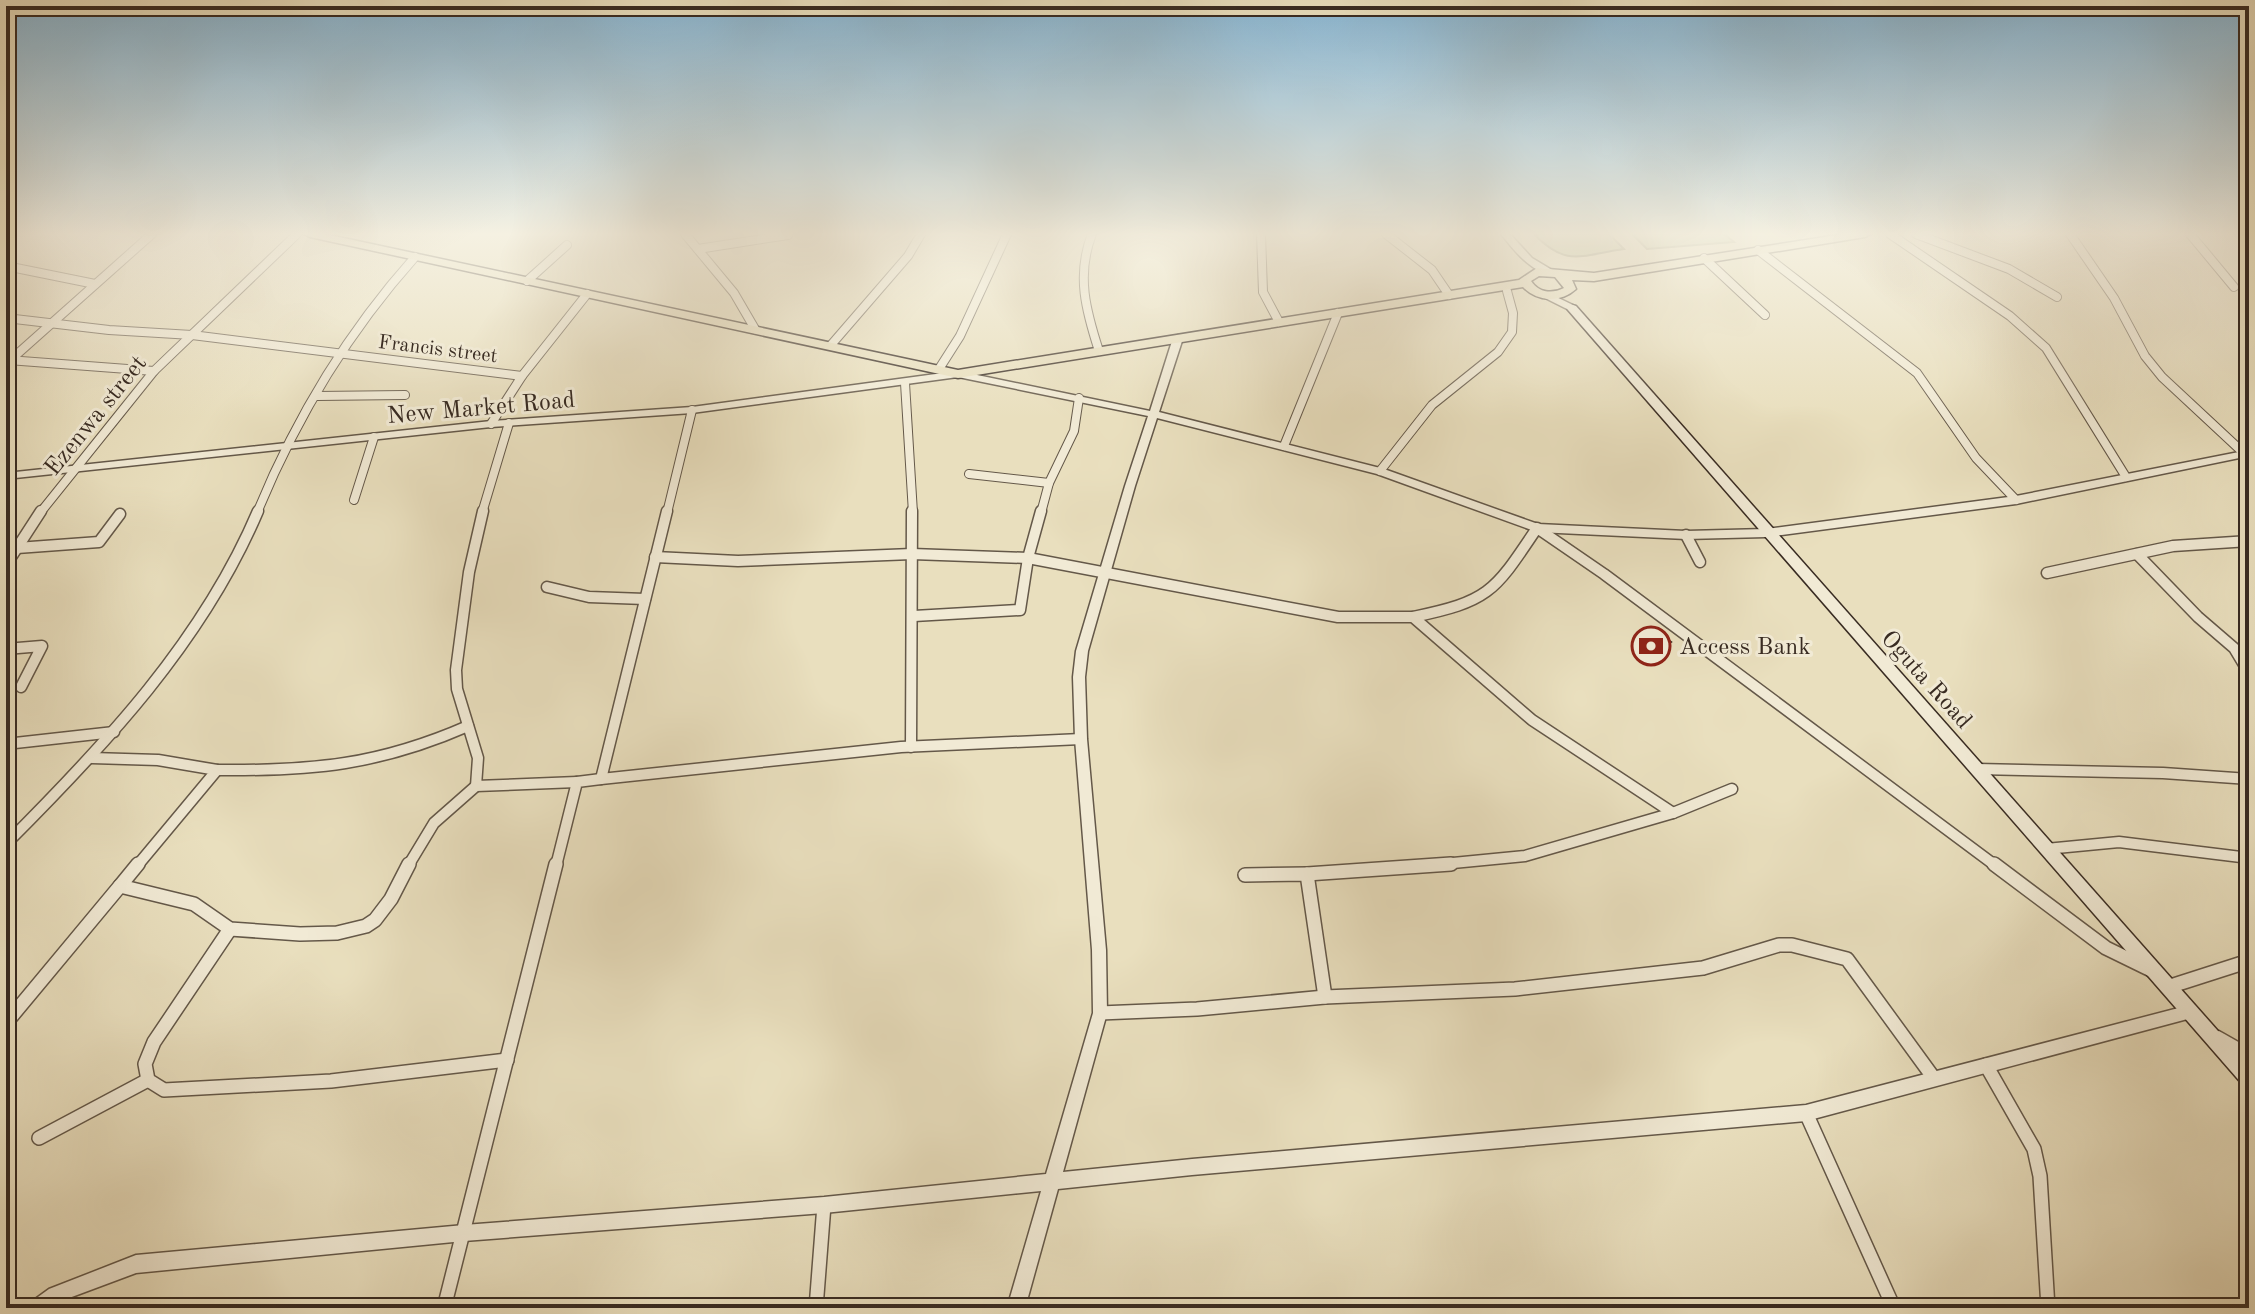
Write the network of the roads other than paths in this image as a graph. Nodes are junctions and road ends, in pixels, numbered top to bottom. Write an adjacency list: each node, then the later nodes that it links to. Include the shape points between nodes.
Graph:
1 (82, 295): 25 (street)
2 (233, 295): 28 (street, Ezenwa street)
3 (383, 295): 32 (street)
4 (586, 295): 37 (street)
5 (593, 295): 27 (main road)
6 (735, 295): 27 (street)
7 (874, 295): 30 (street)
8 (979, 295): 34 (street)
9 (1082, 295): 31 (street)
10 (1262, 295): 26 (street)
11 (1446, 295): 22 (main road)
12 (1508, 295): 51 (street, via 1512,332 1498,352 1432,405)
13 (1550, 295): 21 (street)
14 (1567, 295): 21 (street)
15 (1744, 295): 23 (street)
16 (1817, 295): 57 (street, via 1917,373 1976,458)
17 (1981, 295): 54 (street, via 2046,348)
18 (2054, 295): 20 (street)
19 (2112, 295): 49 (street, via 2162,377)
20 (2057, 297)
21 (1572, 308): 60 (main road, Oguta Road)
22 (1338, 313): 26 (main road); 47 (street)
23 (1765, 315)
24 (6, 318): 25 (street, Francis street)
25 (52, 322): 28 (street, Francis street); 33 (street)
26 (1279, 322): 29 (main road)
27 (755, 329): 30 (main road)
28 (192, 335): 32 (street, Francis street); 35 (street, Ezenwa street)
29 (1178, 338): 31 (main road); 43 (street)
30 (831, 345): 34 (main road)
31 (1099, 351): 36 (main road)
32 (344, 352): 37 (street, Francis street); 40 (street)
33 (8, 361): 35 (street)
34 (939, 369): 36 (main road)
35 (154, 371): 50 (street, Ezenwa street)
36 (958, 374): 38 (street, New Market Road); 41 (street)
37 (522, 376): 45 (street, Francis street)
38 (905, 383): 42 (street, New Market Road); 64 (street)
39 (405, 395): 40 (street)
40 (317, 396): 48 (street)
41 (1079, 398): 43 (street); 55 (street, via 1074,431)
42 (692, 410): 44 (street, New Market Road); 66 (street)
43 (1153, 414): 47 (street); 70 (street)
44 (509, 423): 45 (street, New Market Road); 81 (street, via 469,572 458,649 457,689)
45 (491, 424): 46 (street, New Market Road)
46 (374, 437): 48 (street, New Market Road); 56 (street)
47 (1284, 446): 51 (street)
48 (286, 448): 50 (street, New Market Road); 82 (street, via 224,582 166,668)
49 (2247, 455): 54 (street)
50 (75, 470): 53 (street, New Market Road); 63 (street, Ezenwa street)
51 (1380, 471): 59 (street)
52 (969, 474): 55 (street)
53 (6, 476)
54 (2126, 477): 57 (street)
55 (1049, 483): 67 (street)
56 (354, 500)
57 (2016, 500): 60 (street)
58 (120, 514): 63 (street, via 99,542)
59 (1537, 528): 61 (street); 75 (street, via 1484,595); 103 (street, via 2106,948)
60 (1766, 533): 61 (street); 87 (main road, Oguta Road)
61 (1686, 535): 68 (street)
62 (2249, 541): 65 (street)
63 (17, 548): 69 (street, Ezenwa street)
64 (912, 554): 66 (street, via 738,561); 67 (street); 74 (street)
65 (2137, 554): 71 (street); 76 (street)
66 (655, 557): 73 (street)
67 (1028, 558): 70 (street); 74 (street, via 1020,610)
68 (1700, 562)
69 (6, 565)
70 (1105, 572): 75 (street, via 1338,617); 83 (street, via 1082,651)
71 (2047, 573)
72 (547, 587): 73 (street, via 589,597)
73 (645, 599): 89 (street)
74 (914, 616): 85 (street)
75 (1413, 617): 94 (street, via 1532,720)
76 (2234, 648): 78 (street); 79 (street)
77 (6, 649): 80 (street, via 42,646)
78 (2249, 649)
79 (2249, 673)
80 (21, 687)
81 (468, 726): 88 (street, via 389,758 348,767); 92 (street, via 478,758)
82 (114, 732): 84 (street); 86 (street)
83 (1081, 739): 85 (street); 107 (street)
84 (6, 744)
85 (911, 747): 89 (street)
86 (92, 758): 88 (street, via 158,760); 95 (street)
87 (1977, 769): 90 (street); 96 (main road, Oguta Road)
88 (217, 770): 100 (street)
89 (601, 779): 91 (street)
90 (2249, 779)
91 (577, 782): 92 (street); 111 (street)
92 (476, 786): 101 (street, via 423,837 385,908 370,925 290,934)
93 (1732, 789): 94 (street)
94 (1673, 813): 98 (street, via 1525,856)
95 (6, 844)
96 (2046, 849): 97 (street, via 2119,842); 103 (main road, Oguta Road)
97 (2249, 858)
98 (1307, 874): 99 (street); 105 (street)
99 (1245, 875)
100 (120, 886): 101 (street, via 215,913); 108 (street)
101 (230, 929): 115 (street, via 154,1042 145,1064)
102 (2249, 961): 104 (street)
103 (2153, 970): 104 (main road, Oguta Road)
104 (2168, 987): 106 (main road, Oguta Road)
105 (1325, 997): 107 (street); 113 (street, via 1515,989 1703,968 1792,945 1847,959)
106 (2190, 1012): 109 (main road, Oguta Road); 112 (street)
107 (1100, 1013): 118 (street)
108 (6, 1023)
109 (2206, 1030): 110 (street); 114 (main road, Oguta Road)
110 (2249, 1057)
111 (507, 1060): 115 (street, via 331,1081 164,1090); 120 (street)
112 (1986, 1065): 113 (street); 126 (street, via 2037,1163)
113 (1933, 1077): 116 (street)
114 (2249, 1079)
115 (148, 1080): 117 (street)
116 (1806, 1113): 118 (street); 121 (street)
117 (39, 1138)
118 (1052, 1181): 119 (street); 125 (street)
119 (824, 1205): 120 (street); 124 (street)
120 (464, 1233): 122 (street, via 136,1264 55,1295); 123 (street)
121 (1889, 1307)
122 (37, 1308)
123 (444, 1308)
124 (816, 1308)
125 (1016, 1308)
126 (2048, 1308)

